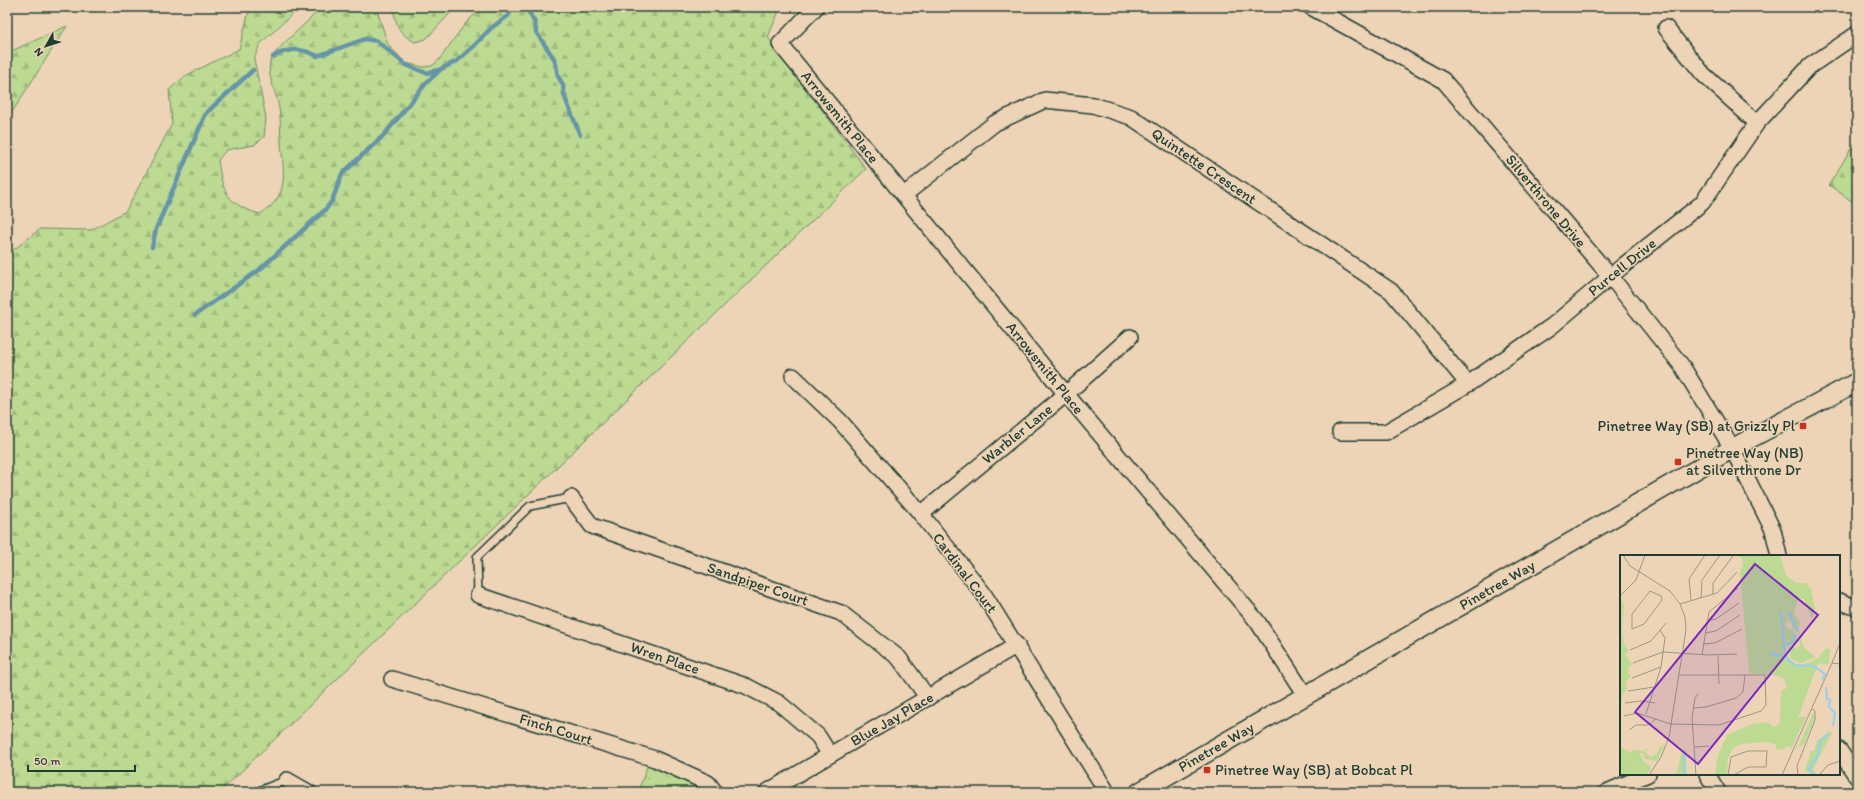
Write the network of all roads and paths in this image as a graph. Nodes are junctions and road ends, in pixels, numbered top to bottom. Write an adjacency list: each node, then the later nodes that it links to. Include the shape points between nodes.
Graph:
1 (816, 7): 6 (street, Arrowsmith Place, via 780,44)
2 (1311, 7): 7 (street, Silverthrone Drive, via 1444,80)
3 (1666, 28): 5 (street, via 1703,74)
4 (1857, 34): 5 (street, Purcell Drive, via 1810,66)
5 (1757, 123): 7 (street, Purcell Drive, via 1702,203)
6 (904, 195): 11 (street, Quintette Crescent, via 995,123 1045,100 1093,105 1131,117 1391,291); 12 (street, Arrowsmith Place)
7 (1610, 276): 11 (street, Purcell Drive, via 1552,326); 14 (street, Silverthrone Drive, via 1682,366)
8 (1130, 337): 12 (street, Warbler Lane)
9 (793, 376): 16 (street, Cardinal Court, via 840,421)
10 (1857, 382): 14 (street, Pinetree Way)
11 (1468, 384): 13 (street, Purcell Drive, via 1386,432)
12 (1066, 394): 16 (street, Warbler Lane); 23 (street, Arrowsmith Place, via 1257,621)
13 (1340, 432)
14 (1732, 448): 17 (street, Silverthrone Drive, via 1773,530); 23 (street, Pinetree Way)
15 (571, 498): 18 (lane, via 530,506 477,557); 24 (street, Sandpiper Court, via 592,526 841,613 899,658)
16 (921, 514): 21 (street, Cardinal Court, via 983,593)
17 (1779, 555)
18 (478, 595): 26 (street, Wren Place, via 746,686 779,703 818,736)
19 (1840, 601): 20 (street)
20 (1857, 608)
21 (1016, 645): 24 (street, Blue Jay Place); 35 (street, Cardinal Court)
22 (392, 679): 33 (street, Finch Court, via 655,759 708,783)
23 (1305, 695): 36 (street, Pinetree Way)
24 (928, 698): 26 (street, Blue Jay Place)
25 (1840, 752): 29 (street)
26 (830, 755): 34 (street, Blue Jay Place)
27 (1646, 775): 37 (street)
28 (1708, 775): 38 (street)
29 (1857, 777)
30 (287, 780): 31 (lane); 32 (street)
31 (256, 792)
32 (308, 792)
33 (714, 792)
34 (767, 792)
35 (1107, 792)
36 (1139, 792)
37 (1607, 792)
38 (1718, 792)

